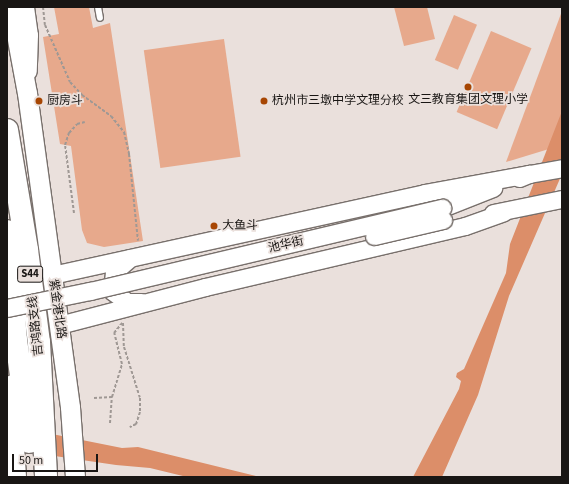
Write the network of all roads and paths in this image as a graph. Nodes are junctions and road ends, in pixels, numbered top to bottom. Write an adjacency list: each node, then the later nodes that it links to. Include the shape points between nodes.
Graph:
1 (11, 7): 6 (main road, 紫金港北路)
2 (25, 7): 6 (main road, 紫金港北路, via 29,35)
3 (43, 7): 16 (path, via 46,25 70,82 82,95 111,116 124,132 129,154)
4 (98, 7): 5 (lane)
5 (100, 18)
6 (27, 93): 18 (main road, 紫金港北路)
7 (85, 122): 13 (path, via 77,124 65,145)
8 (7, 130): 25 (highway, 吉鸿路支线 / S44, via 39,342)
9 (562, 168): 10 (main road, 池华街)
10 (530, 174): 14 (main road, 池华街); 17 (main road, via 424,193)
11 (562, 199): 12 (main road, 池华街)
12 (511, 210): 14 (main road, 池华街); 19 (main road, via 465,226)
13 (74, 213)
14 (443, 214): 20 (main road, 池华街, bridge); 21 (main road, 池华街, bridge)
15 (7, 231): 25 (highway, 吉鸿路支线 / S44, via 16,340)
16 (138, 242)
17 (130, 258): 18 (main road); 19 (main road, via 114,272 112,291 127,302)
18 (52, 275): 22 (main road, 紫金港北路)
19 (146, 302): 22 (main road)
20 (7, 308)
21 (7, 316)
22 (59, 325): 25 (main road, 紫金港北路)
23 (112, 397): 24 (path); 26 (path); 27 (path, via 122,364 114,334 123,322 124,347 140,398 140,412 136,424)
24 (94, 398)
25 (41, 419): 28 (highway, 吉鸿路支线 / S44); 28 (main road, 紫金港北路)
26 (110, 423)
27 (130, 427)
28 (45, 475)

